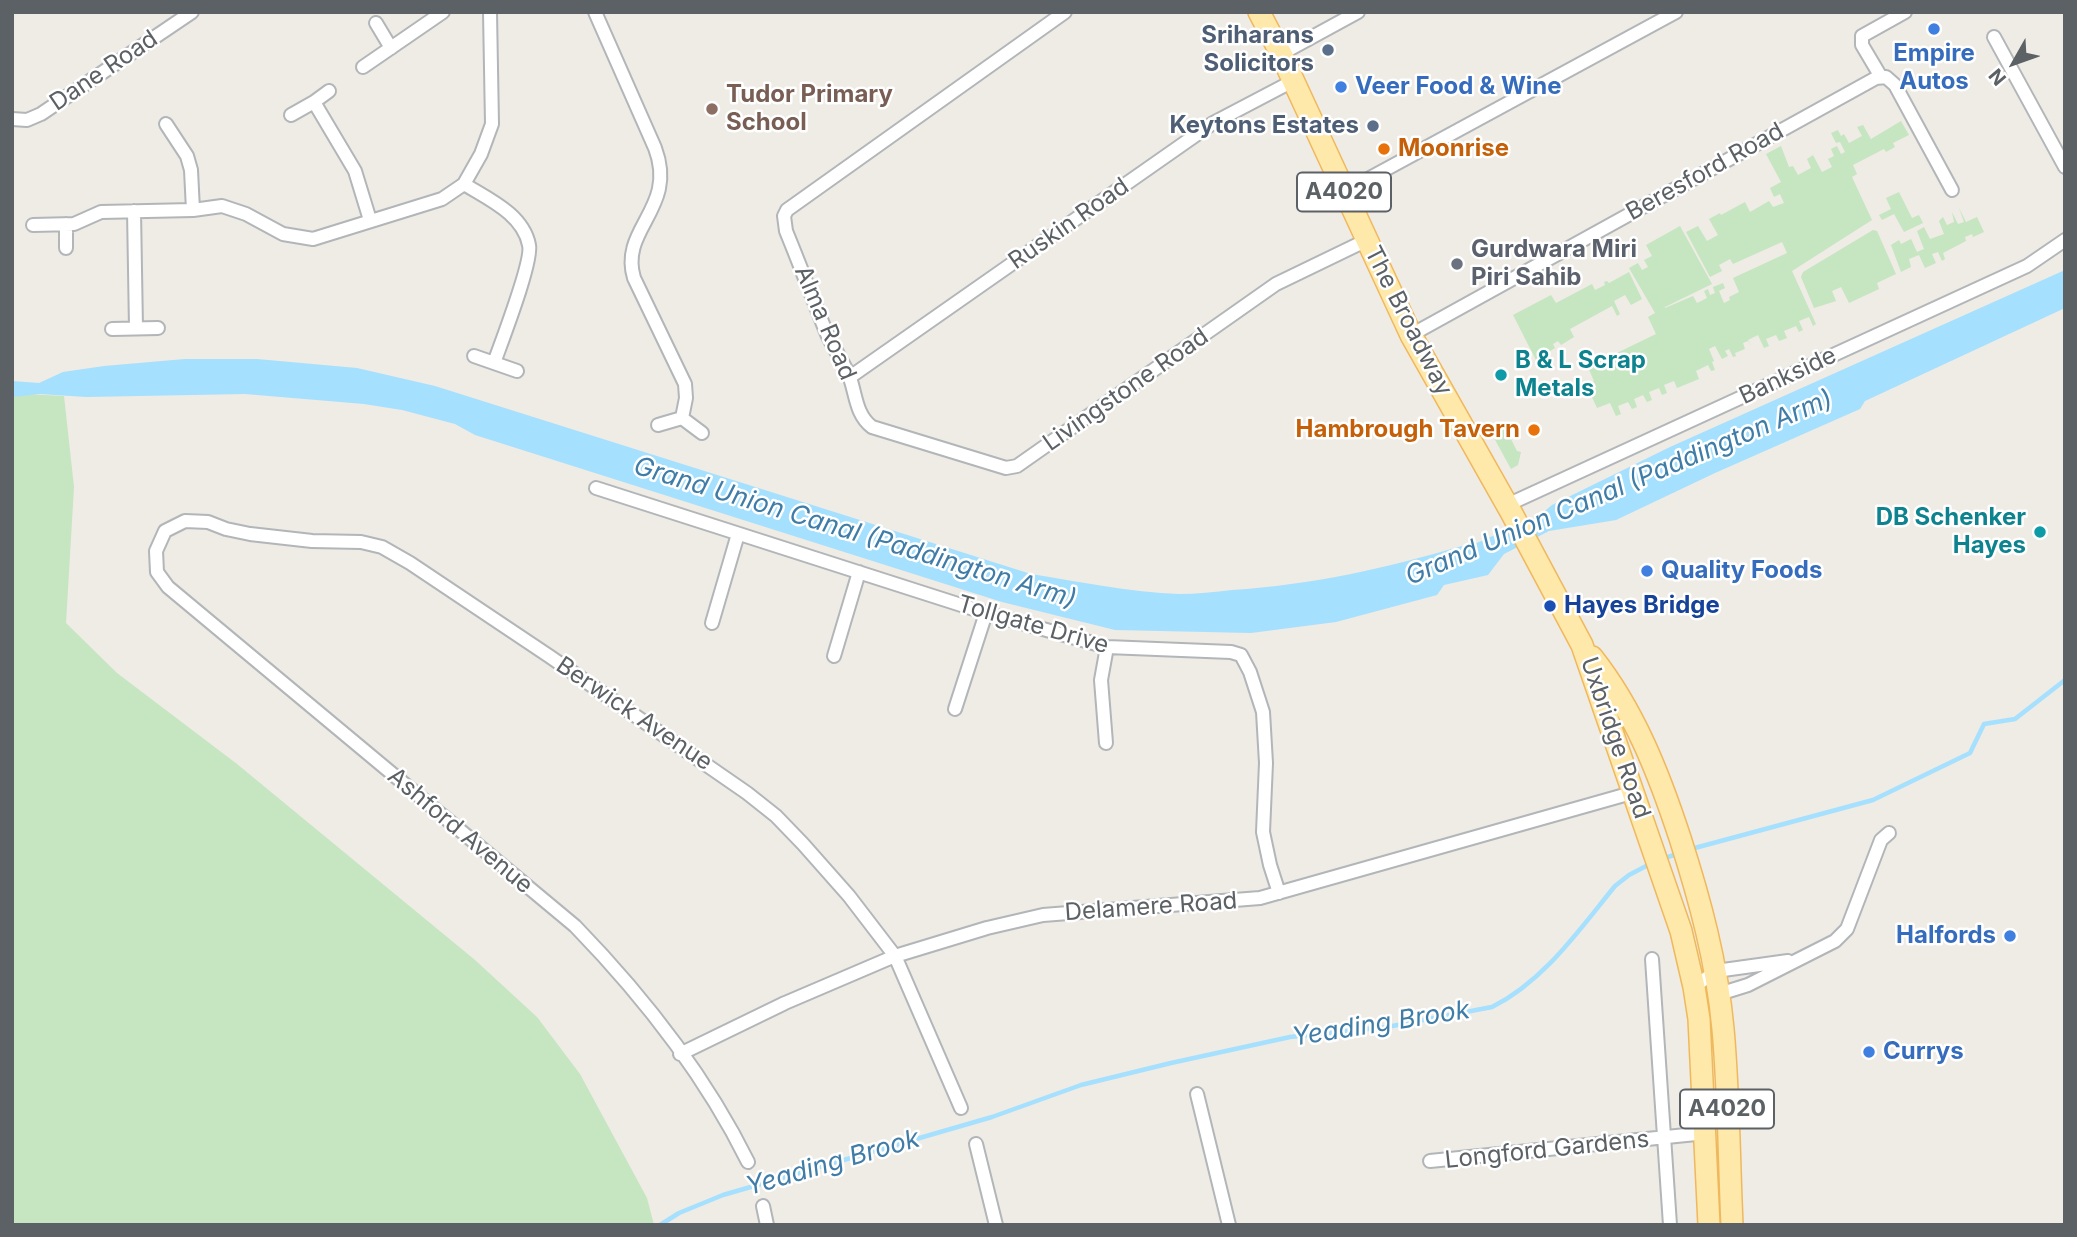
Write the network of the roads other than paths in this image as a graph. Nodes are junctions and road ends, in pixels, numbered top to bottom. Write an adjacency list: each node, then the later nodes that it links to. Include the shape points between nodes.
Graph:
1 (192, 12): 20 (street, Dane Road, via 41,114)
2 (443, 12): 12 (street)
3 (595, 12): 42 (street, via 660,161 658,195 634,244 631,268 681,373 686,392)
4 (1065, 12): 41 (street, Alma Road, via 793,204 784,216 821,319)
5 (1259, 12): 13 (main road, The Broadway / A4020)
6 (1358, 12): 13 (street)
7 (1675, 12): 25 (street)
8 (1905, 12): 15 (street, via 1862,36 1862,45)
9 (487, 13): 23 (street, via 492,124)
10 (376, 23): 12 (street)
11 (1994, 37): 22 (street)
12 (391, 48): 14 (street)
13 (1281, 54): 16 (main road, The Broadway / A4020)
14 (363, 67)
15 (1881, 77): 24 (street, via 1895,85); 37 (street, Beresford Road)
16 (1293, 81): 25 (main road, The Broadway / A4020); 41 (street, Ruskin Road, via 1213,123)
17 (329, 91): 18 (street)
18 (314, 102): 19 (street); 28 (street, via 355,171)
19 (291, 115)
20 (13, 119)
21 (166, 124): 26 (street, via 187,156)
22 (2065, 167)
23 (464, 184): 28 (street, via 442,199); 39 (street, via 507,211 530,247)
24 (1952, 190)
25 (1344, 192): 31 (main road, The Broadway / A4020)
26 (193, 210): 27 (street); 28 (street, via 222,206 284,234 313,239)
27 (134, 211): 29 (street, via 101,212); 34 (street)
28 (370, 220)
29 (66, 224): 30 (street); 33 (street)
30 (33, 225)
31 (1367, 240): 37 (main road, The Broadway / A4020); 44 (street, Livingstone Road, via 1282,281 1017,466 1006,468)
32 (2065, 240): 47 (street, Bankside, via 2027,266)
33 (66, 248)
34 (136, 328): 35 (street); 36 (street)
35 (158, 328)
36 (112, 329)
37 (1411, 335): 47 (main road, The Broadway / A4020)
38 (474, 356): 39 (street)
39 (494, 363): 40 (street)
40 (517, 371)
41 (850, 377): 44 (street, Alma Road, via 860,413)
42 (682, 418): 43 (street); 45 (street)
43 (658, 425)
44 (872, 427)
45 (702, 433)
46 (596, 488): 49 (street, Tollgate Drive)
47 (1509, 509): 53 (main road, A4020)
48 (165, 531): 65 (street, Berwick Avenue, via 185,521 199,521 250,534 360,542 394,553 761,803 849,896); 71 (street, Ashford Avenue, via 155,558 157,572 168,587 575,926 620,975)
49 (738, 534): 50 (street, Tollgate Drive); 52 (street)
50 (859, 572): 51 (street, Tollgate Drive); 55 (street)
51 (986, 613): 54 (street, Tollgate Drive); 56 (street)
52 (712, 623)
53 (1582, 645): 57 (main road, Uxbridge Road / A4020, via 1608,677); 59 (main road, Uxbridge Road / A4020)
54 (1107, 647): 58 (street, via 1101,680); 64 (street, Tollgate Drive, via 1231,652 1244,658 1262,712 1266,763 1263,832)
55 (834, 656)
56 (956, 709)
57 (1641, 737): 59 (main road, via 1630,738); 61 (main road, Uxbridge Road / A4020)
58 (1106, 743)
59 (1617, 749): 60 (main road, Uxbridge Road / A4020)
60 (1634, 792): 63 (main road, Uxbridge Road / A4020); 64 (street, Delamere Road)
61 (1676, 826): 63 (main road); 68 (main road, Uxbridge Road / A4020)
62 (1889, 833): 67 (street, via 1881,839 1847,929 1835,941)
63 (1650, 839): 69 (main road, Uxbridge Road / A4020)
64 (1279, 893): 65 (street, Delamere Road, via 1043,915)
65 (895, 956): 71 (street, Delamere Road); 73 (street, Berwick Avenue)
66 (1651, 959): 75 (street)
67 (1799, 960): 68 (street); 70 (street)
68 (1716, 971): 69 (street); 70 (main road, Uxbridge Road / A4020)
69 (1694, 987): 70 (street); 74 (main road, Uxbridge Road / A4020)
70 (1719, 994): 85 (main road, Uxbridge Road / A4020)
71 (680, 1054): 78 (street, Ashford Avenue)
72 (1197, 1094): 82 (street)
73 (961, 1108)
74 (1706, 1133): 75 (street, Longford Gardens); 84 (main road, Uxbridge Road / A4020)
75 (1665, 1138): 77 (street, Longford Gardens); 83 (street)
76 (976, 1144): 81 (street)
77 (1430, 1161)
78 (748, 1162)
79 (763, 1206): 80 (street)
80 (767, 1225)
81 (996, 1225)
82 (1229, 1225)
83 (1670, 1225)
84 (1709, 1225)
85 (1732, 1225)

